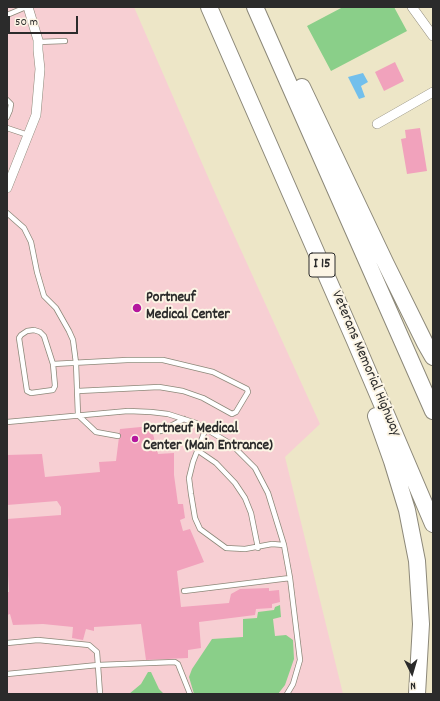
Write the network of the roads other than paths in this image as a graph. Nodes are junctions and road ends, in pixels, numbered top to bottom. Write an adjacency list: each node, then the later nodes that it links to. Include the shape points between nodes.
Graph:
1 (29, 7): 5 (lane); 8 (street)
2 (208, 7): 17 (highway, Veterans Memorial Highway / I 15)
3 (412, 7): 6 (street)
4 (257, 13): 18 (highway, via 277,36); 22 (highway)
5 (7, 15)
6 (433, 36)
7 (65, 40): 8 (lane)
8 (38, 42): 14 (street, via 40,69 36,115)
9 (433, 92): 12 (street)
10 (7, 100): 11 (lane, via 11,104)
11 (7, 117)
12 (377, 124)
13 (7, 128): 14 (lane)
14 (28, 135): 15 (street)
15 (7, 188)
16 (7, 213): 19 (lane, via 24,228 32,242 44,296 56,308 69,331)
17 (355, 341): 30 (highway, Veterans Memorial Highway / I 15); 41 (highway, via 407,510 417,561 421,624)
18 (433, 357)
19 (76, 363): 20 (lane); 21 (lane); 21 (lane, via 163,360 213,372 247,389 248,392 236,412 232,414 203,398 159,387)
20 (52, 364): 20 (lane, via 54,390 31,393 27,391 19,338 21,335 27,331 40,332 44,336)
21 (78, 391): 23 (lane)
22 (433, 411)
23 (78, 416): 24 (lane, via 128,411); 25 (lane); 28 (lane, via 96,432)
24 (184, 418): 26 (lane); 27 (lane)
25 (7, 422)
26 (206, 428): 29 (lane); 31 (lane, via 231,444 255,468 268,493)
27 (161, 431)
28 (118, 436)
29 (197, 450): 32 (lane, via 216,463 245,498); 32 (lane, via 189,478 195,518 200,529 226,548)
30 (433, 524)
31 (284, 545): 32 (lane, via 272,544); 33 (lane)
32 (258, 548)
33 (290, 578): 34 (lane); 40 (lane, via 300,660 293,684)
34 (184, 591)
35 (7, 643): 36 (lane, via 38,640 89,645 97,652)
36 (98, 665): 37 (lane); 38 (lane); 39 (lane, via 175,662)
37 (7, 674)
38 (100, 694)
39 (190, 694)
40 (287, 694)
41 (417, 694)

